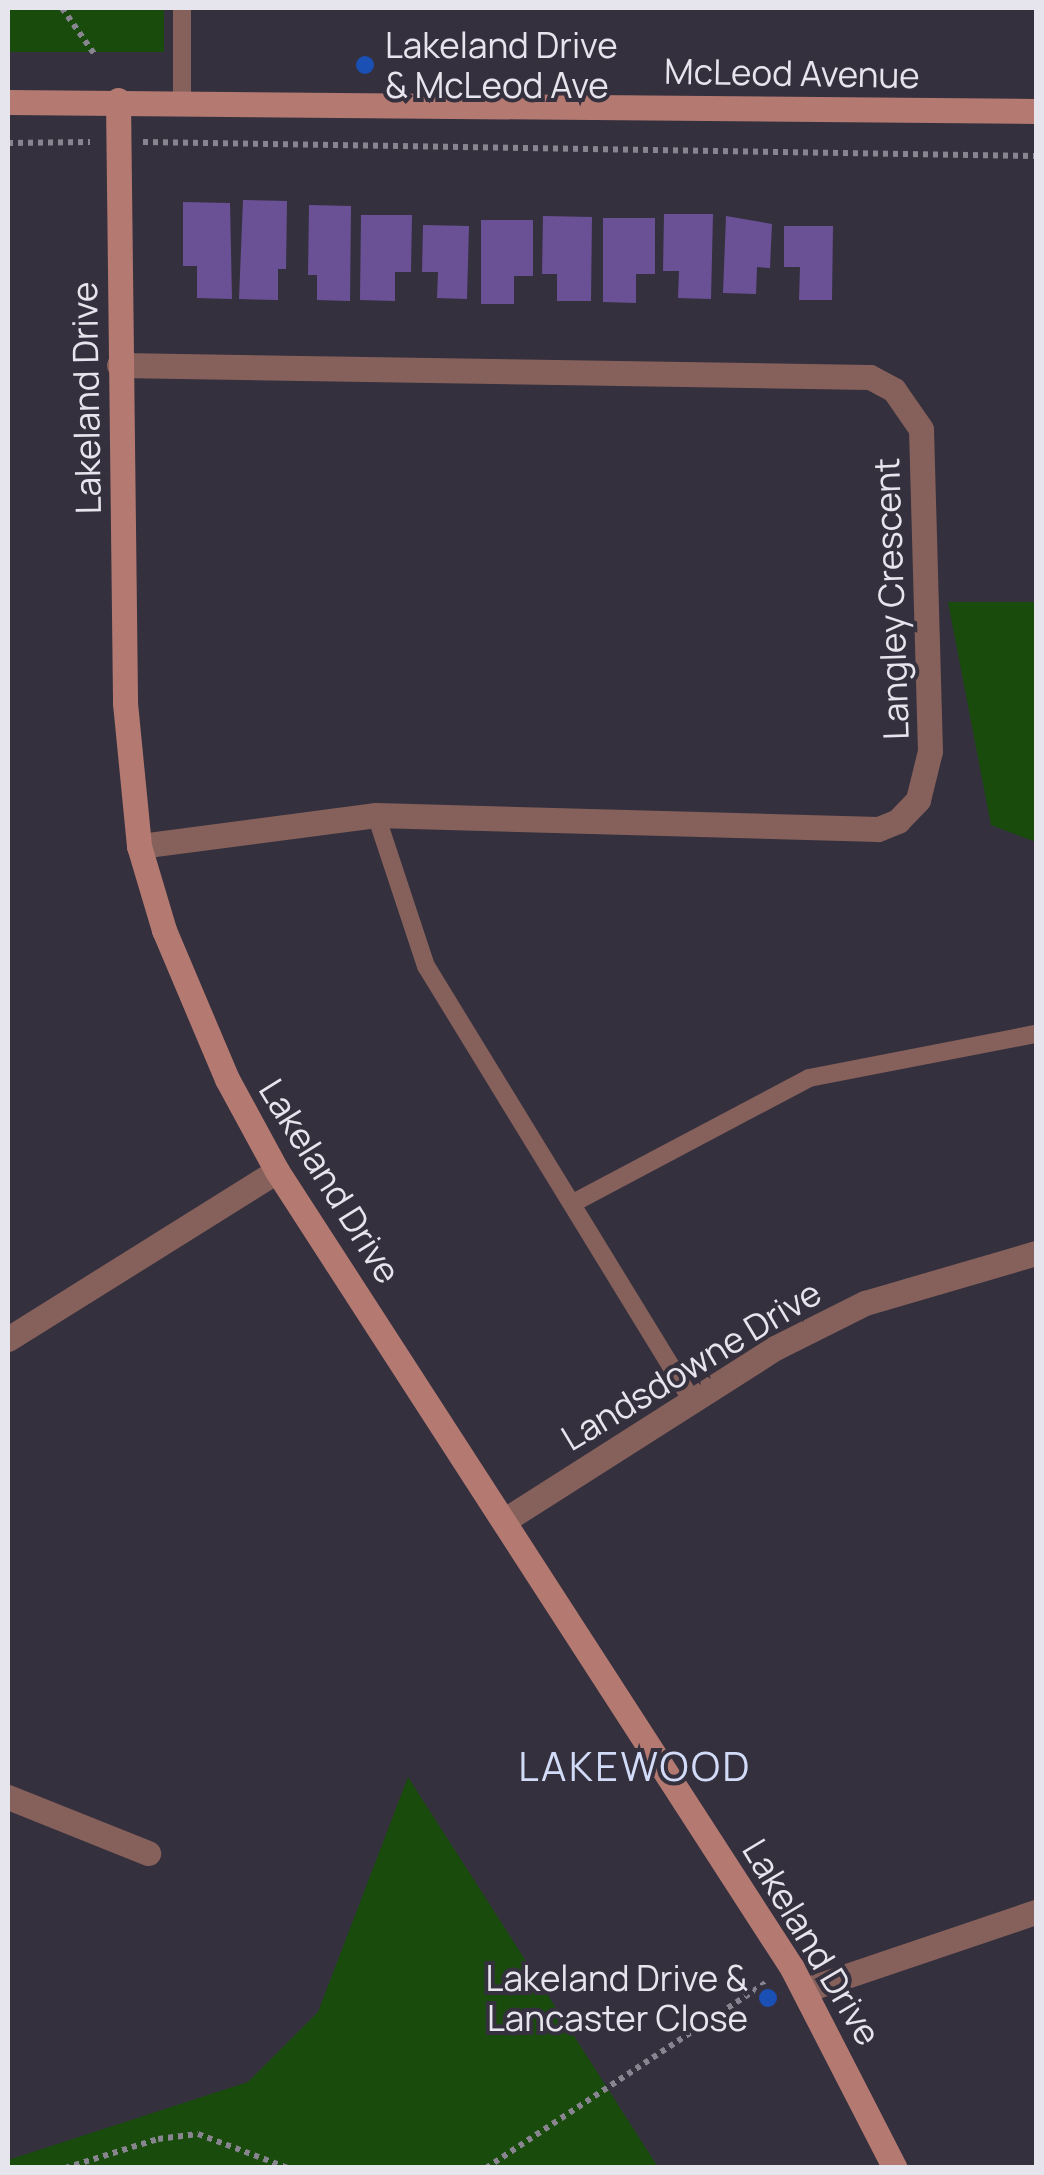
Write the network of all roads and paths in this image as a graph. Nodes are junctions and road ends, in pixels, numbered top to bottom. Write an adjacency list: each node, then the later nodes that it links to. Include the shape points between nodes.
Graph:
1 (62, 8): 3 (path)
2 (182, 8): 5 (lane)
3 (95, 55)
4 (118, 100): 5 (street, McLeod Avenue); 6 (street, McLeod Avenue); 12 (street, Lakeland Drive)
5 (182, 100): 7 (street, McLeod Avenue)
6 (8, 102)
7 (1036, 111)
8 (78, 142): 10 (path)
9 (160, 142): 11 (path)
10 (8, 143)
11 (1036, 156)
12 (119, 364): 13 (street, Langley Crescent, via 870,377 911,409 921,428 930,751 918,800 898,820 878,829); 14 (street, Lakeland Drive, via 125,703)
13 (376, 815): 14 (street, Langley Crescent); 17 (lane, via 426,966)
14 (139, 846): 16 (street, Lakeland Drive, via 191,998)
15 (1036, 1034): 17 (lane, via 810,1078)
16 (277, 1171): 19 (street); 21 (street, Lakeland Drive)
17 (575, 1202): 20 (lane)
18 (1036, 1254): 20 (street, Landsdowne Drive, via 866,1303)
19 (8, 1339)
20 (690, 1399): 21 (street, Landsdowne Drive)
21 (505, 1520): 25 (street, Lakeland Drive)
22 (8, 1797): 23 (street)
23 (148, 1853)
24 (1036, 1912): 25 (street)
25 (798, 1979): 28 (path); 29 (street, Lakeland Drive)
26 (66, 2168): 27 (path, via 158,2139 198,2134)
27 (288, 2168)
28 (486, 2168)
29 (895, 2168)

